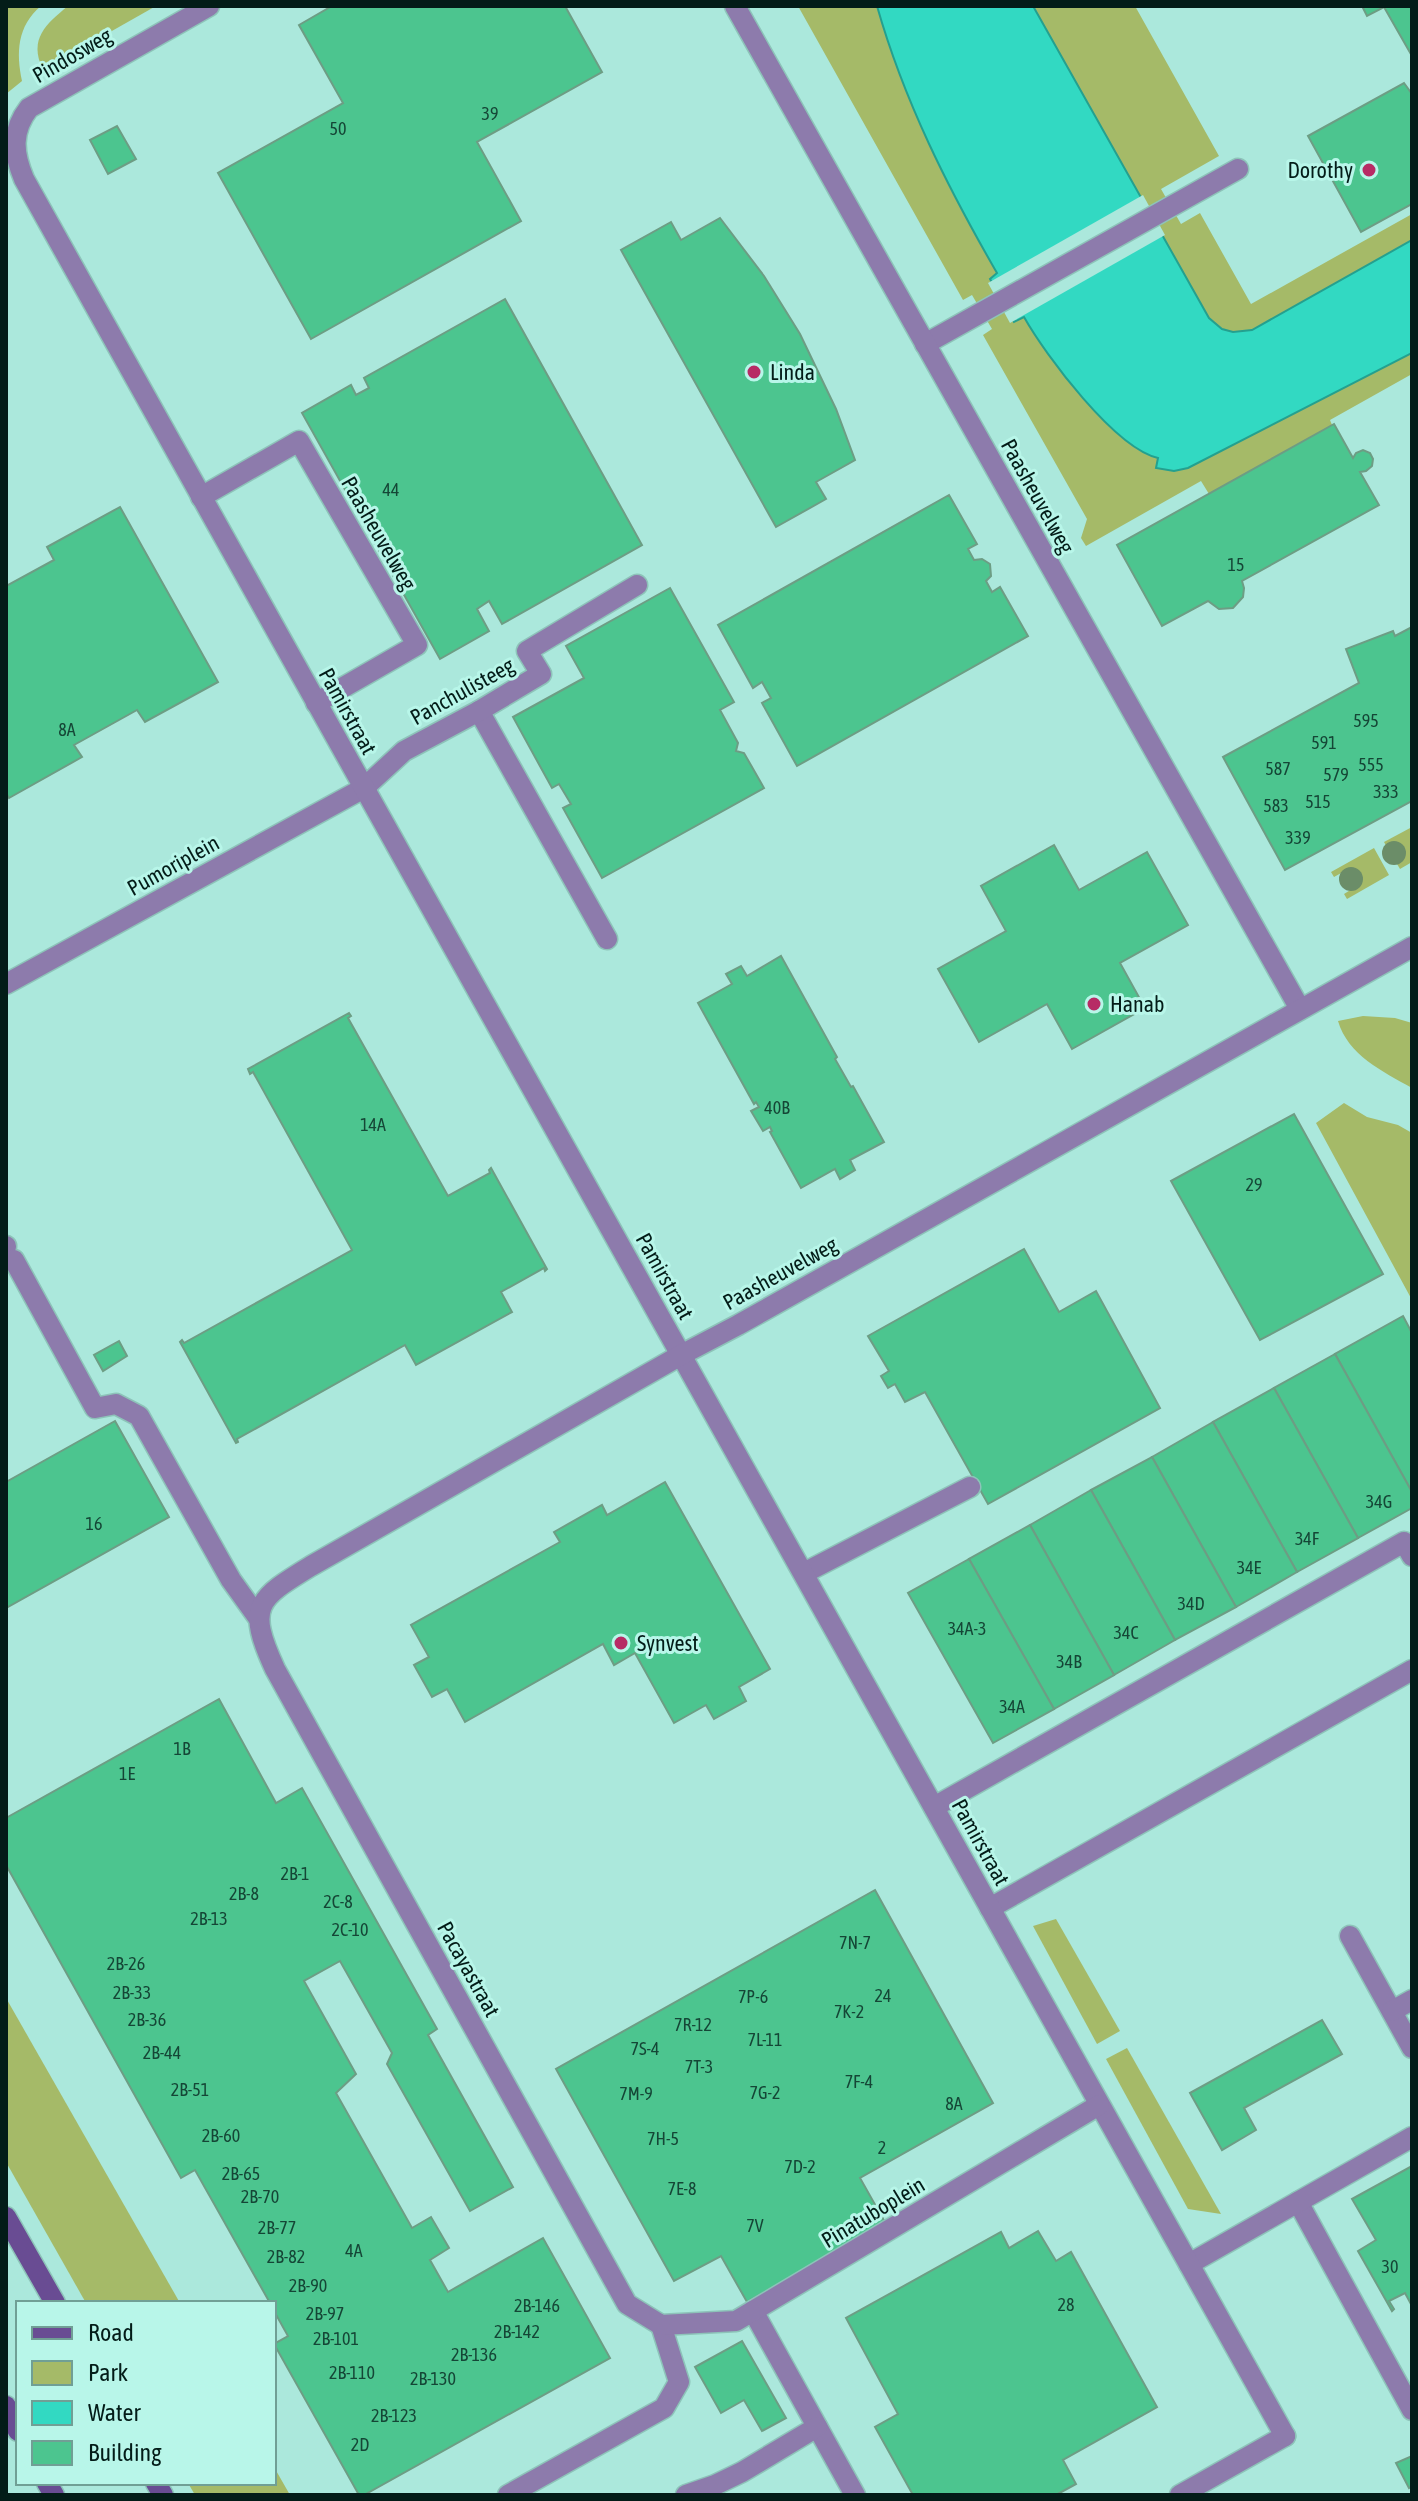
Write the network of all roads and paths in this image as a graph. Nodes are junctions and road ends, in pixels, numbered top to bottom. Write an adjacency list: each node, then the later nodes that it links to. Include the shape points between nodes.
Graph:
1 (209, 6): 3 (street, Pindosweg, via 29,108)
2 (735, 6): 5 (street, Paasheuvelweg)
3 (11, 134): 6 (street, Pamirstraat, via 30,192)
4 (1238, 169): 5 (street)
5 (925, 344): 14 (street, Paasheuvelweg)
6 (201, 497): 8 (street, Pamirstraat); 8 (street, Paasheuvelweg, via 299,441 417,645)
7 (637, 585): 9 (street, Panchulisteeg, via 527,651 541,674)
8 (316, 703): 10 (street, Pamirstraat)
9 (479, 711): 10 (street, Panchulisteeg, via 404,751); 11 (street)
10 (364, 788): 13 (street, Pumoriplein); 16 (street, Pamirstraat)
11 (607, 939)
12 (1412, 947): 14 (street, Paasheuvelweg)
13 (6, 984)
14 (1300, 1009): 16 (street, Paasheuvelweg)
15 (9, 1251): 20 (street, via 95,1408 116,1404 139,1416 231,1580)
16 (681, 1355): 19 (street, Pamirstraat); 20 (street, Paasheuvelweg, via 278,1586 261,1606)
17 (970, 1487): 19 (street)
18 (1412, 1556): 22 (street, via 1404,1542)
19 (804, 1573): 22 (street, Pamirstraat)
20 (259, 1619): 35 (street, Pacayastraat, via 275,1669 627,2304)
21 (1412, 1670): 23 (street)
22 (934, 1807): 23 (street, Pamirstraat)
23 (990, 1908): 28 (street, Pamirstraat)
24 (1350, 1936): 26 (street)
25 (1412, 2000): 26 (street)
26 (1392, 2011): 27 (street)
27 (1412, 2048)
28 (1099, 2105): 32 (street, Pamirstraat); 34 (street, Pinatuboplein)
29 (1412, 2137): 30 (street)
30 (1298, 2202): 32 (street); 37 (street)
31 (6, 2217): 33 (main road)
32 (1189, 2264): 43 (street, Pamirstraat, via 1285,2436)
33 (54, 2301)
34 (753, 2311): 35 (street, Pinatuboplein, via 736,2321); 39 (street)
35 (661, 2325): 40 (street, via 679,2382 664,2408)
36 (6, 2406): 38 (main road)
37 (1412, 2410)
38 (16, 2427)
39 (817, 2427): 41 (street, via 742,2472); 42 (street)
40 (508, 2495)
41 (686, 2495)
42 (855, 2495)
43 (1180, 2495)

